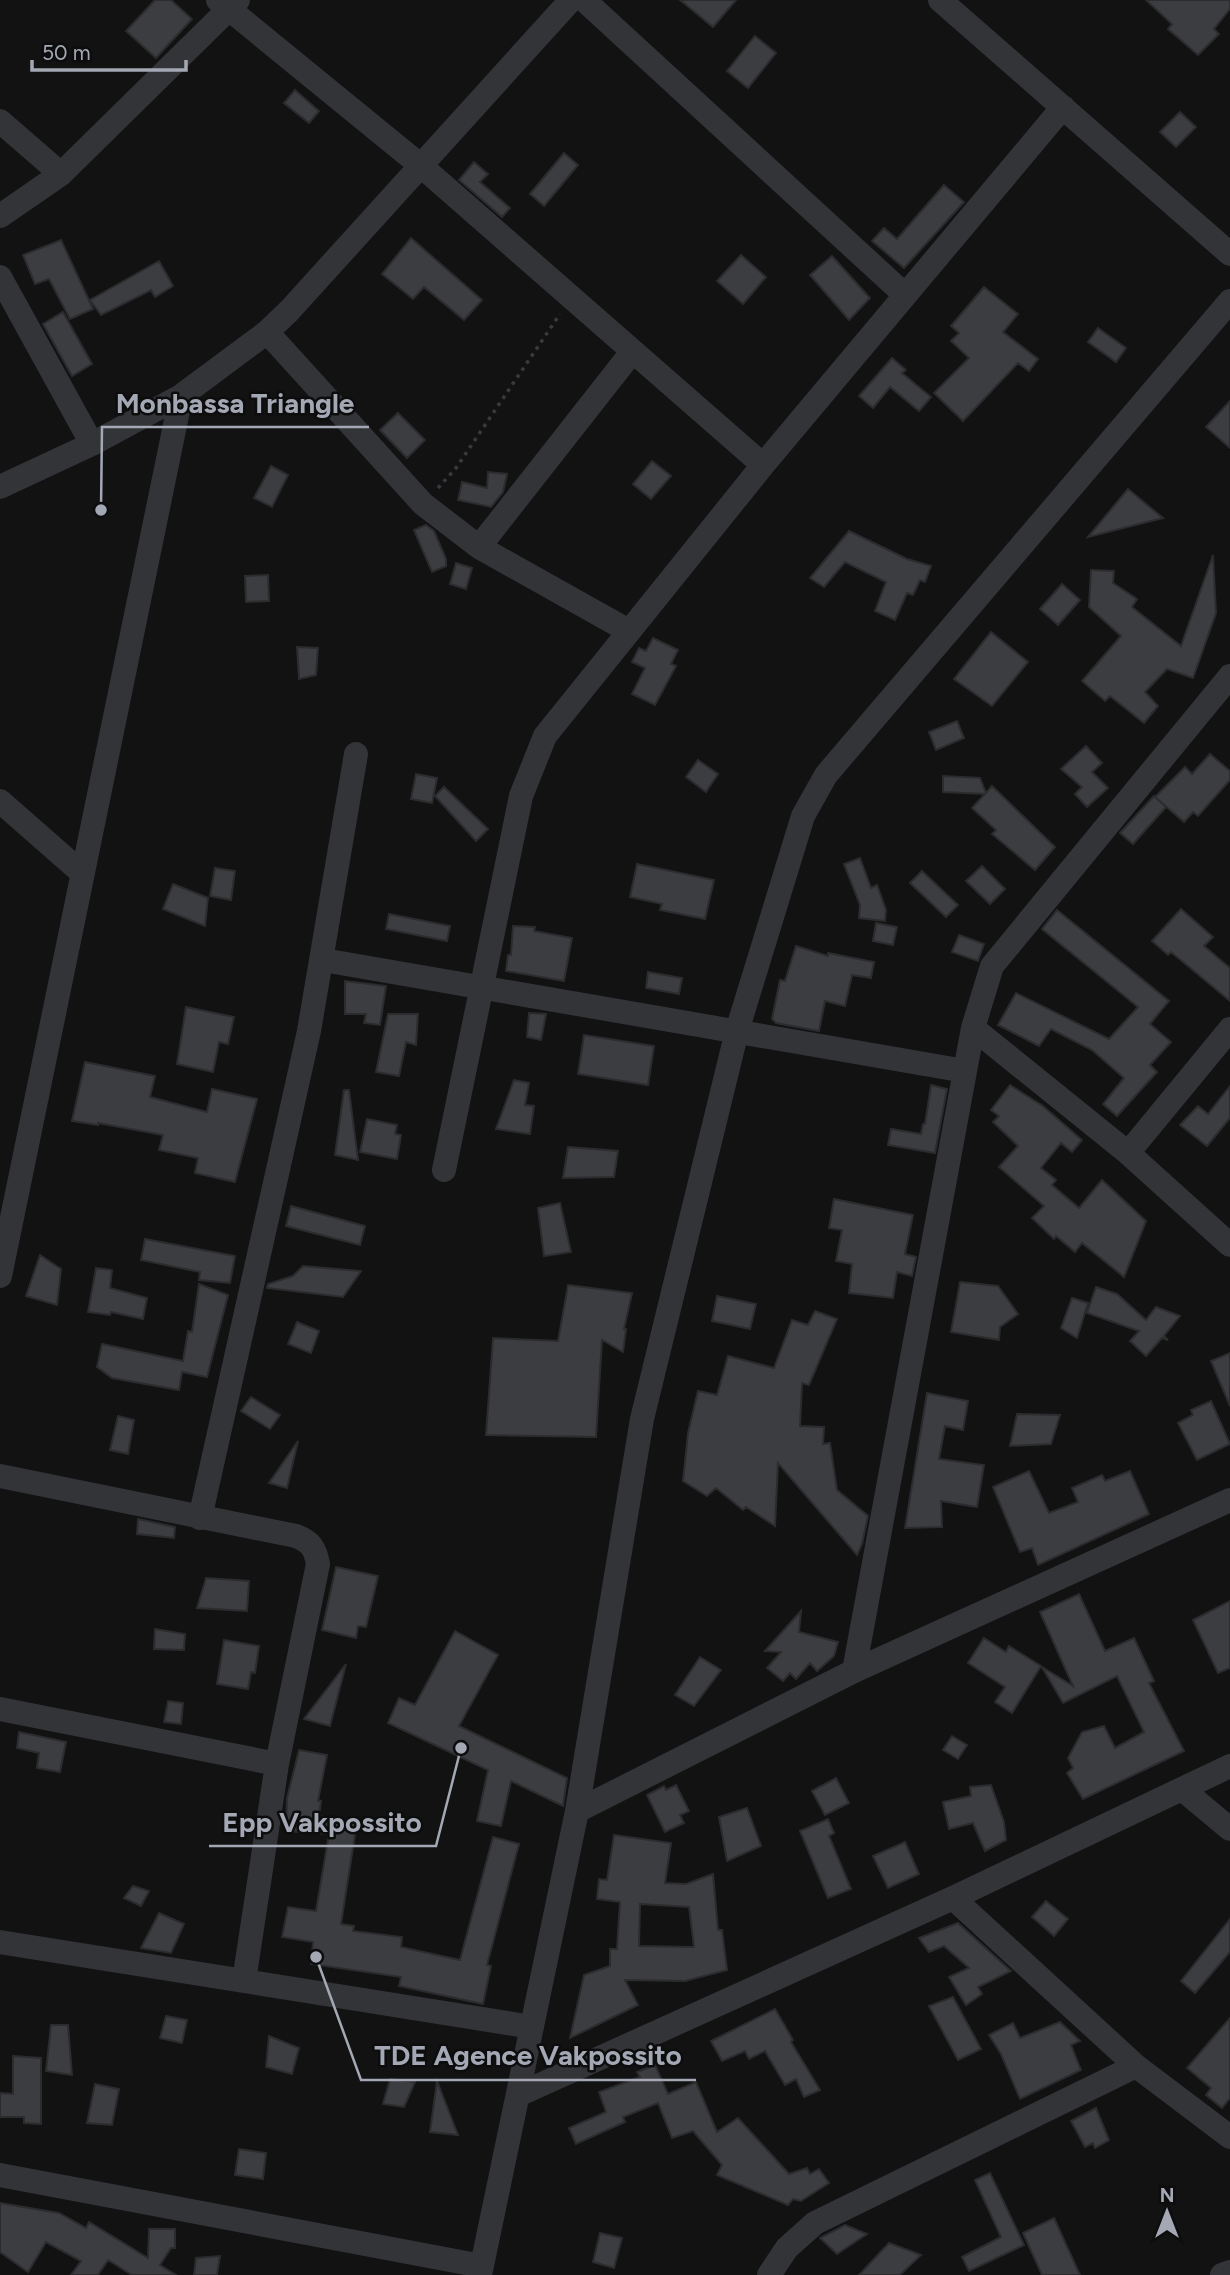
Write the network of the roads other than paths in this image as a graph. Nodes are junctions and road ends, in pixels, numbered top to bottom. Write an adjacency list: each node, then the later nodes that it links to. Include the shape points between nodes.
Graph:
1 (571, 0): 7 (street)
2 (584, 0): 12 (street)
3 (940, 0): 5 (street)
4 (228, 3): 7 (street); 8 (street)
5 (1063, 107): 10 (street); 12 (street)
6 (0, 121): 8 (street)
7 (420, 165): 14 (street); 15 (street)
8 (61, 174): 9 (street)
9 (0, 216)
10 (1230, 254)
11 (0, 277): 17 (street)
12 (905, 295): 18 (street)
13 (1230, 301): 30 (street, via 819,785 791,850)
14 (267, 332): 16 (street); 20 (street, via 424,504)
15 (632, 352): 18 (street); 20 (street)
16 (181, 396): 17 (street); 25 (street)
17 (92, 444): 19 (street)
18 (763, 465): 21 (street)
19 (0, 487)
20 (479, 547): 21 (street)
21 (627, 630): 27 (street, via 545,736 529,769)
22 (1230, 676): 28 (street, via 992,966)
23 (356, 754): 26 (street)
24 (0, 800): 25 (street)
25 (82, 873): 35 (street)
26 (323, 960): 27 (street); 39 (street)
27 (479, 988): 30 (street); 33 (street)
28 (973, 1028): 31 (street); 32 (street)
29 (1230, 1029): 32 (street)
30 (737, 1031): 31 (street); 45 (street, via 642,1419)
31 (965, 1071): 40 (street)
32 (1128, 1153): 34 (street)
33 (444, 1170)
34 (1230, 1245)
35 (3, 1251): 36 (street)
36 (0, 1276)
37 (0, 1476): 39 (street)
38 (1230, 1500): 40 (street)
39 (200, 1518): 42 (street, via 296,1535 316,1550 318,1564)
40 (855, 1671): 45 (street)
41 (0, 1709): 42 (street)
42 (277, 1764): 49 (street)
43 (1230, 1766): 44 (street)
44 (1182, 1789): 46 (street); 47 (street)
45 (577, 1811): 50 (street)
46 (1230, 1829)
47 (953, 1898): 51 (street); 52 (street)
48 (0, 1942): 49 (street)
49 (244, 1982): 50 (street)
50 (532, 2027): 52 (street)
51 (1136, 2066): 53 (street); 57 (street, via 815,2223 787,2248)
52 (518, 2095): 55 (street)
53 (1230, 2137)
54 (0, 2175): 55 (street)
55 (481, 2271)
56 (1230, 2272): 58 (street)
57 (769, 2275)
58 (1222, 2275)

